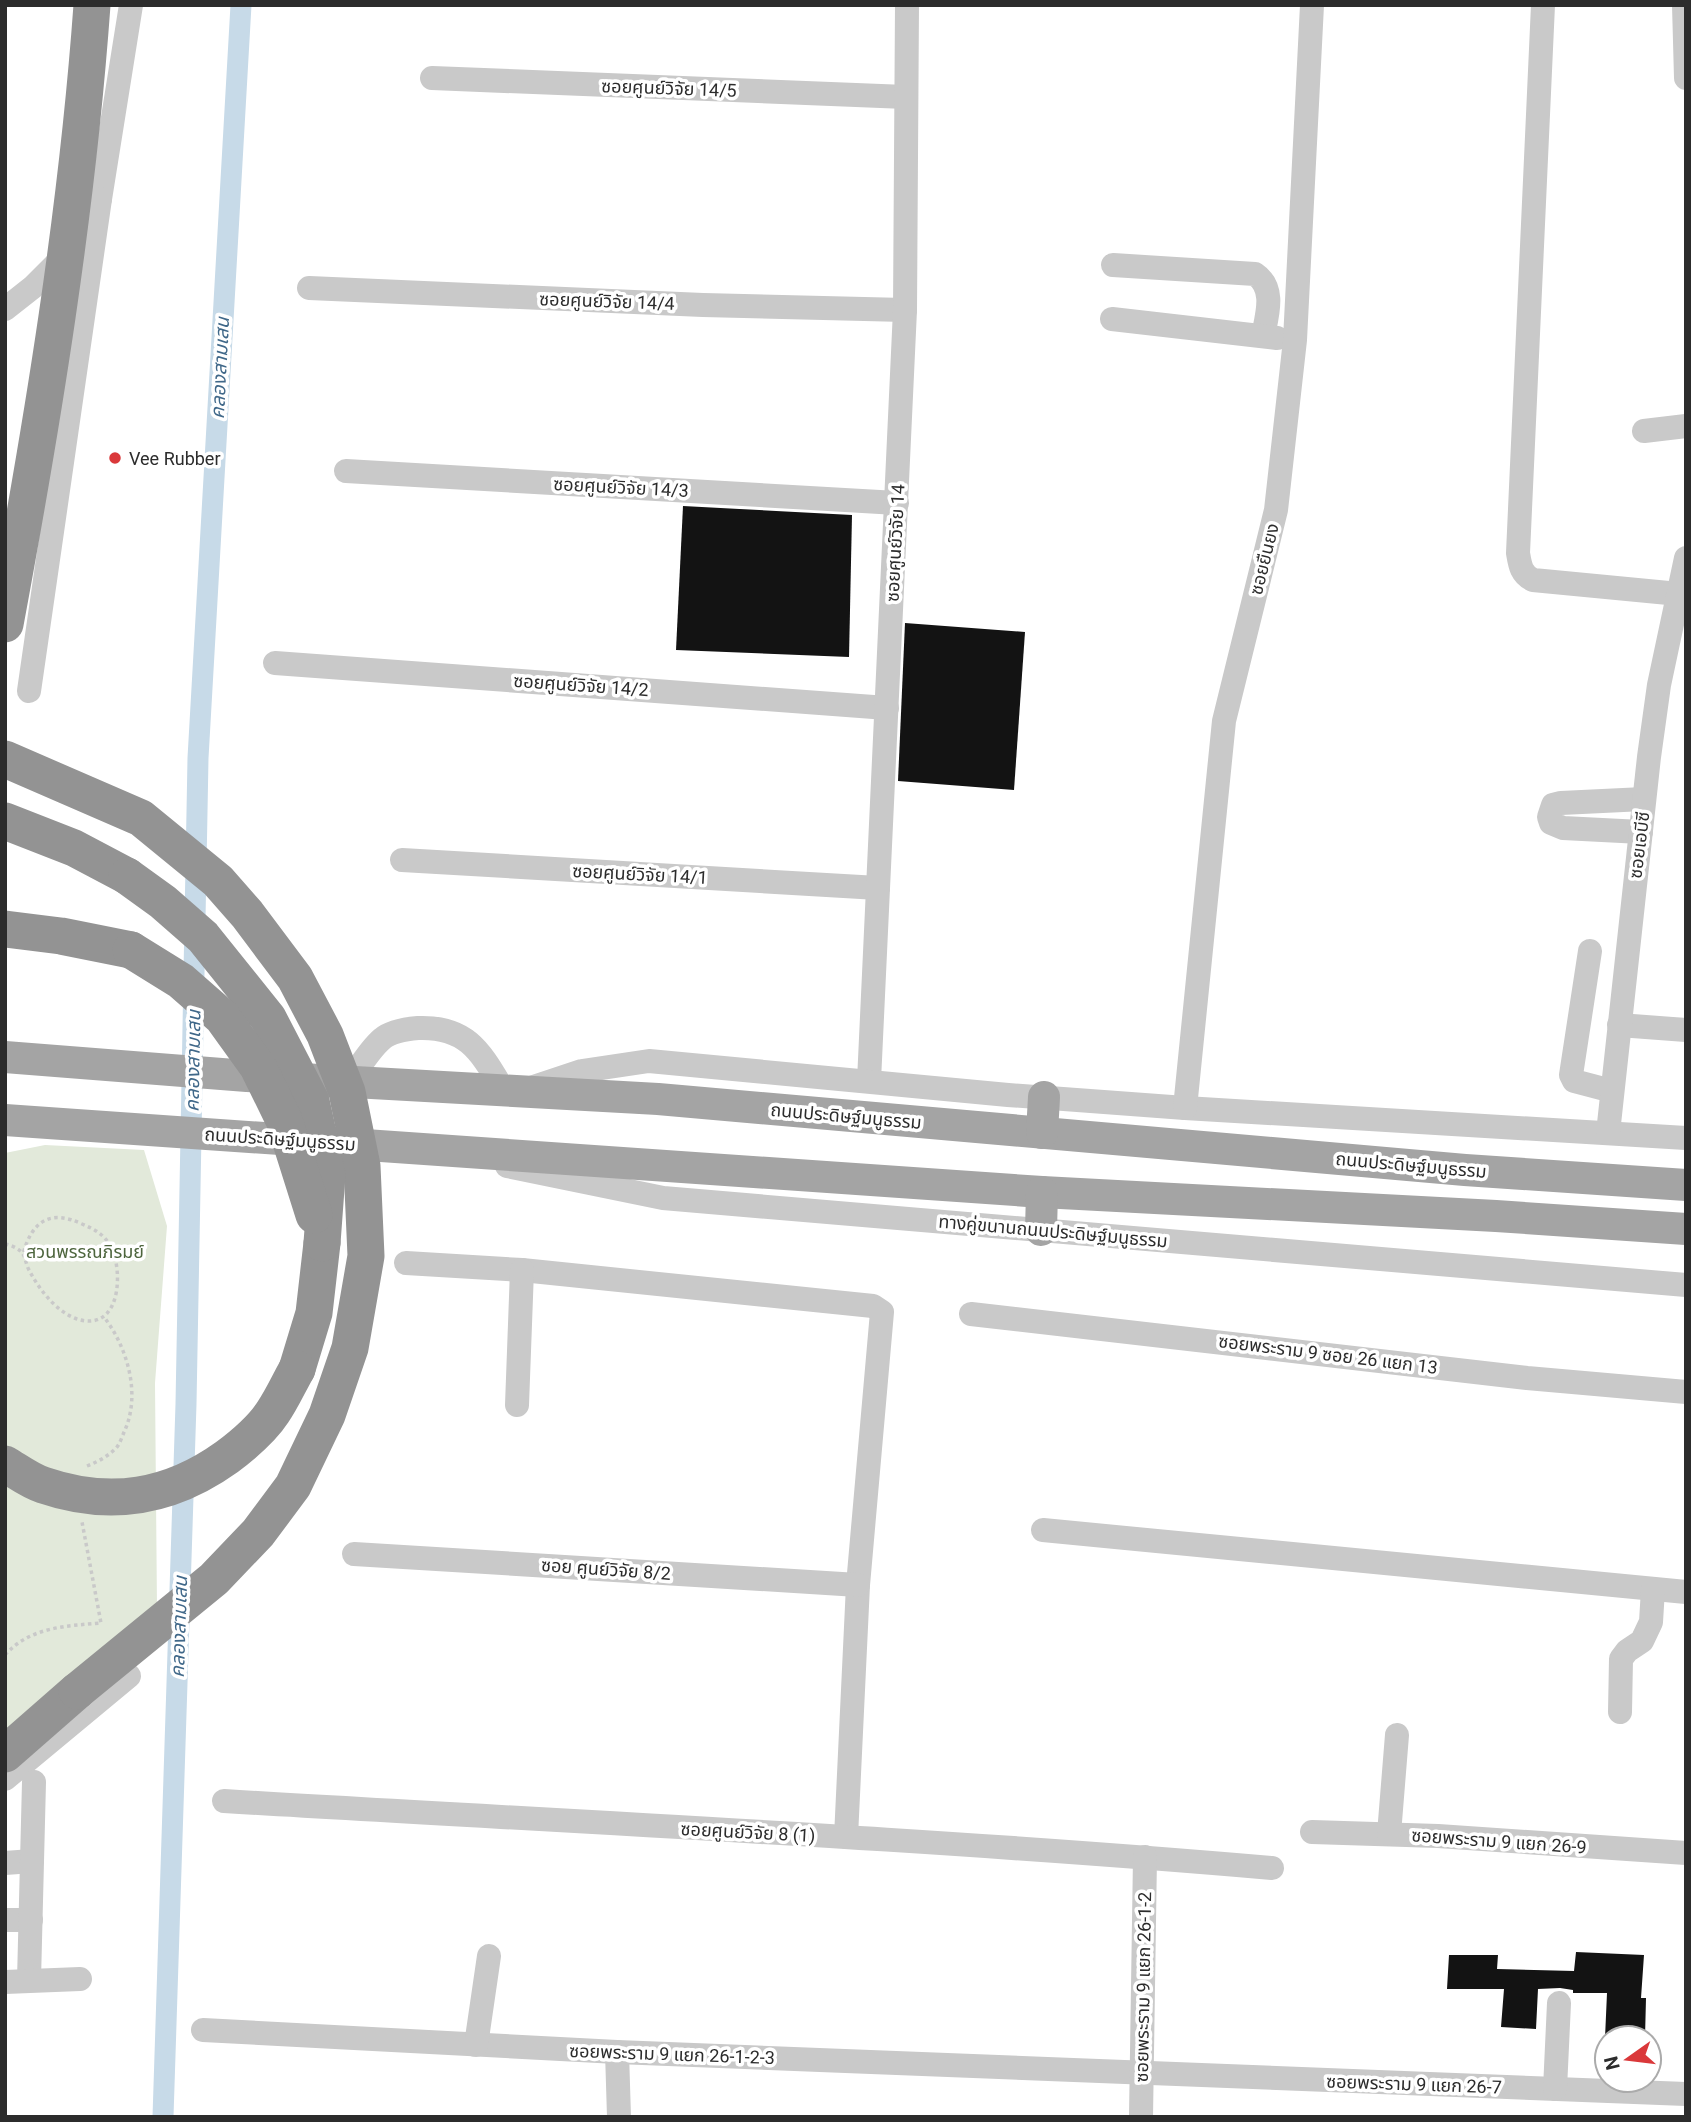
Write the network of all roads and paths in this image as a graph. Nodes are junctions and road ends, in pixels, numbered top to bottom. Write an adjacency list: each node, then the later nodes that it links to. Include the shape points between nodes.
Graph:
1 (92, 5): 25 (highway, bridge, via 85,101 58,306)
2 (131, 5): 11 (street)
3 (907, 5): 10 (street, ซอยศูนย์วิจัย 14)
4 (1312, 5): 18 (street, ซอยยืนยง)
5 (1543, 5): 24 (street, via 1518,553 1525,576 1533,580)
6 (1684, 5): 7 (street)
7 (1686, 59): 9 (street)
8 (432, 78): 10 (street, ซอยศูนย์วิจัย 14/5)
9 (1686, 78)
10 (906, 97): 15 (street, ซอยศูนย์วิจัย 14)
11 (100, 199): 14 (street, via 70,250); 27 (street)
12 (1114, 265): 17 (street, via 1255,274 1265,284 1269,301)
13 (309, 288): 15 (street, ซอยศูนย์วิจัย 14/4)
14 (5, 309)
15 (905, 310): 22 (street, ซอยศูนย์วิจัย 14)
16 (1112, 319): 17 (street)
17 (1263, 336): 18 (street)
18 (1295, 340): 45 (street, ซอยยืนยง, via 1276,510 1224,721)
19 (1686, 426): 20 (street)
20 (1644, 431)
21 (346, 471): 22 (street, ซอยศูนย์วิจัย 14/3)
22 (897, 503): 28 (street, ซอยศูนย์วิจัย 14)
23 (1686, 558): 24 (street, ซอยเอบีซี)
24 (1679, 594): 30 (street, ซอยเอบีซี, via 1659,685)
25 (5, 624)
26 (275, 663): 28 (street, ซอยศูนย์วิจัย 14/2)
27 (29, 691)
28 (887, 708): 34 (street, ซอยศูนย์วิจัย 14)
29 (5, 759): 77 (highway, bridge, via 141,818 218,881 295,978 325,1035 347,1092 362,1166 366,1256 350,1348 327,1415 293,1486 258,1533 214,1578)
30 (1644, 799): 32 (street, ซอยเอบีซี); 32 (street, via 1561,803 1553,806 1549,817 1563,828)
31 (5, 821): 57 (highway, bridge, via 74,848 127,876 163,902 202,937 268,1018 311,1101 327,1175)
32 (1640, 831): 37 (street, ซอยเอบีซี)
33 (402, 860): 34 (street, ซอยศูนย์วิจัย 14/1)
34 (878, 888): 40 (street, ซอยศูนย์วิจัย 14)
35 (5, 929): 57 (highway, bridge, via 131,950 181,981 222,1017 258,1067 284,1120)
36 (1590, 951): 43 (street, via 1571,1075 1574,1081)
37 (1619, 1025): 38 (street); 43 (street, ซอยเอบีซี)
38 (1686, 1030)
39 (5, 1057): 41 (main road, ถนนประดิษฐ์มนูธรรม)
40 (869, 1081): 42 (street, via 649,1061 582,1071); 44 (street)
41 (349, 1082): 42 (main road, ถนนประดิษฐ์มนูธรรม); 42 (street, via 383,1037 404,1029 431,1028 462,1036)
42 (512, 1091): 48 (main road, ถนนประดิษฐ์มนูธรรม, via 658,1099)
43 (1612, 1091): 49 (street, ซอยเอบีซี)
44 (1044, 1097): 45 (street); 48 (main road)
45 (1185, 1108): 49 (street)
46 (5, 1120): 47 (main road, ถนนประดิษฐ์มนูธรรม)
47 (46, 1123): 50 (main road); 52 (main road, ถนนประดิษฐ์มนูธรรม)
48 (1042, 1133): 53 (main road, ถนนประดิษฐ์มนูธรรม)
49 (1608, 1133): 51 (street)
50 (5, 1136)
51 (1686, 1138)
52 (424, 1149): 54 (main road, ถนนประดิษฐ์มนูธรรม); 56 (street, ทางคู่ขนานถนนประดิษฐ์มนูธรรม, via 663,1198)
53 (1686, 1185)
54 (1042, 1192): 55 (main road, ถนนประดิษฐ์มนูธรรม); 56 (main road)
55 (1686, 1229)
56 (1041, 1230): 62 (street, ทางคู่ขนานถนนประดิษฐ์มนูธรรม)
57 (322, 1242): 66 (highway, bridge, via 314,1313 297,1369 272,1414 212,1468 145,1496 98,1498 42,1485)
58 (5, 1244): 59 (path)
59 (23, 1254): 59 (path, via 28,1236 39,1223 55,1217 98,1230 111,1247 116,1266 113,1305 104,1317 89,1321 71,1316 36,1283)
60 (406, 1263): 61 (street)
61 (522, 1270): 65 (street); 69 (street, via 879,1308)
62 (1686, 1285)
63 (971, 1314): 64 (street, ซอยพระราม 9 ซอย 26 แยก 13)
64 (1686, 1392)
65 (517, 1405)
66 (5, 1464)
67 (1043, 1530): 70 (street)
68 (354, 1554): 69 (street, ซอย ศูนย์วิจัย 8/2)
69 (858, 1585): 83 (street)
70 (1653, 1589): 71 (street); 75 (street, via 1651,1622 1642,1641 1621,1659)
71 (1686, 1592)
72 (82, 1667): 74 (street)
73 (129, 1676): 74 (street)
74 (102, 1697): 78 (street)
75 (1620, 1712)
76 (1397, 1735): 82 (street)
77 (5, 1754)
78 (5, 1779)
79 (34, 1782): 86 (street)
80 (224, 1801): 83 (street, ซอยศูนย์วิจัย 8 (1))
81 (1312, 1832): 82 (street, ซอยพระราม 9 แยก 26-9)
82 (1389, 1835): 84 (street, ซอยพระราม 9 แยก 26-9)
83 (846, 1837): 85 (street, ซอยศูนย์วิจัย 8 (1))
84 (1686, 1853)
85 (1144, 1857): 88 (street, ซอยศูนย์วิจัย 8 (1)); 98 (street, ซอยพระราม 9 แยก 26-1-2)
86 (32, 1861): 87 (street); 90 (street)
87 (5, 1863)
88 (1272, 1868)
89 (5, 1920): 90 (street)
90 (31, 1920): 93 (street)
91 (489, 1956): 96 (street)
92 (80, 1979): 93 (street)
93 (17, 1981)
94 (1559, 2003): 99 (street)
95 (203, 2029): 96 (street, ซอยพระราม 9 แยก 26-1-2-3)
96 (476, 2045): 97 (street, ซอยพระราม 9 แยก 26-1-2-3)
97 (617, 2052): 98 (street, ซอยพระราม 9 แยก 26-1-2-3); 101 (street)
98 (1142, 2072): 99 (street, ซอยพระราม 9 แยก 26-7); 102 (street, ซอยพระราม 9 แยก 26-1-2)
99 (1555, 2089): 100 (street, ซอยพระราม 9 แยก 26-7)
100 (1686, 2094)
101 (619, 2117)
102 (1141, 2117)

